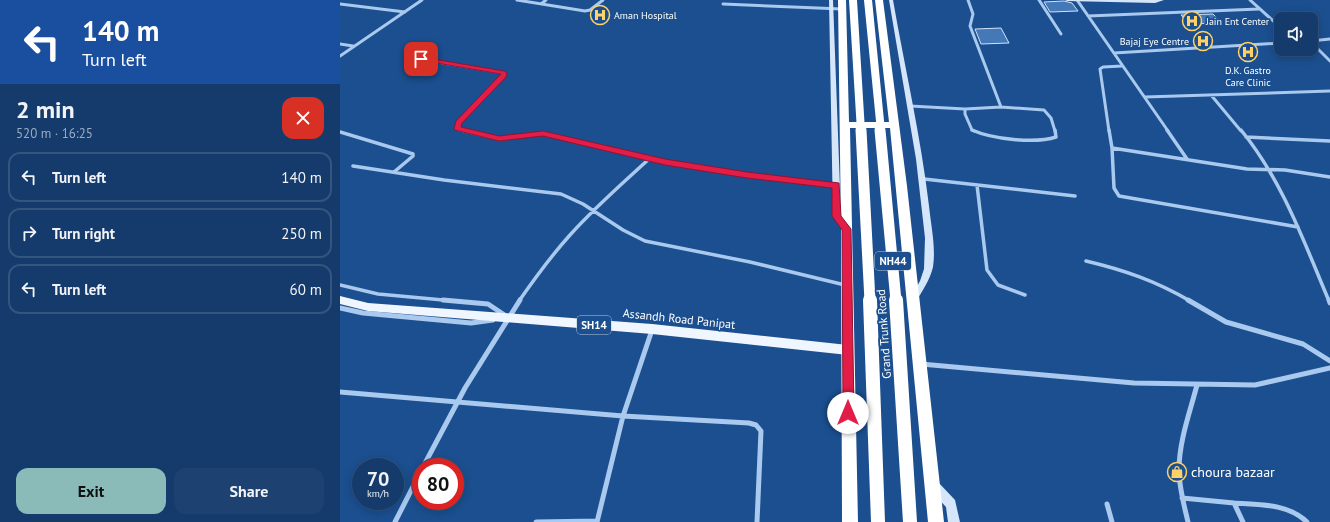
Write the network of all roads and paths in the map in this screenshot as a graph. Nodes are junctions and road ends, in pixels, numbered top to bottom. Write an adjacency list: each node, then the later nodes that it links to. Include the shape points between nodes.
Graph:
1 (422, 0): 22 (street)
2 (517, 0): 18 (street)
3 (546, 0): 18 (street)
4 (603, 0): 18 (street, via 587,11)
5 (831, 0): 20 (street)
6 (853, 0): 91 (highway, Grand Trunk Road / NH44, bridge, via 868,258)
7 (868, 0): 92 (highway, Grand Trunk Road / NH44, bridge, via 892,260)
8 (879, 0): 44 (highway)
9 (890, 0): 40 (street)
10 (968, 0): 41 (street, via 972,14 970,26)
11 (1039, 0): 25 (street)
12 (1068, 0): 13 (street)
13 (1077, 0): 16 (street); 23 (street)
14 (1162, 0): 16 (street)
15 (1250, 0): 21 (street)
16 (1154, 1)
17 (340, 4): 22 (street)
18 (541, 4)
19 (723, 4): 20 (street)
20 (839, 6): 43 (highway); 57 (street)
21 (1259, 9): 23 (street); 24 (street)
22 (405, 12): 30 (street)
23 (1088, 16): 32 (street)
24 (1274, 22)
25 (1061, 34)
26 (1330, 39): 27 (street)
27 (1318, 40)
28 (1274, 43): 32 (street)
29 (340, 44): 30 (street)
30 (353, 46): 33 (street)
31 (1318, 48): 35 (street)
32 (1114, 53): 36 (street)
33 (340, 56)
34 (407, 57): 49 (street, via 504,73 458,123 457,129 499,139 543,133)
35 (1330, 61)
36 (1122, 66): 39 (street); 48 (street, via 1100,69)
37 (1330, 91): 38 (street)
38 (1211, 95): 39 (street); 46 (street)
39 (1145, 97): 50 (street)
40 (910, 106): 42 (street); 55 (street)
41 (1001, 107): 42 (street); 42 (street, via 1049,112 1056,137 1031,139 979,134 970,127)
42 (965, 109)
43 (844, 125): 44 (highway); 61 (highway)
44 (895, 125): 67 (highway)
45 (340, 132): 53 (street, via 413,154)
46 (1246, 137): 47 (street); 52 (street)
47 (1330, 141)
48 (1112, 148): 50 (street); 60 (street, via 1114,188 1119,196)
49 (650, 158): 57 (street, via 716,171); 59 (street)
50 (1187, 159): 52 (street)
51 (353, 166): 53 (street)
52 (1269, 169): 54 (street); 60 (street)
53 (394, 172): 59 (street, via 561,194)
54 (1330, 177)
55 (924, 179): 56 (street); 67 (street, via 929,264 928,274)
56 (977, 185): 58 (street); 65 (street, via 987,270 998,285)
57 (836, 186): 61 (street, via 837,216)
58 (1075, 196)
59 (593, 211): 64 (street, via 634,236 653,244 750,262); 70 (street, via 548,262)
60 (1298, 227): 68 (street)
61 (847, 229): 64 (highway)
62 (1086, 261): 73 (street, via 1123,270 1155,283 1226,322 1303,344)
63 (340, 285): 70 (street, via 378,294 488,304)
64 (847, 286): 72 (highway)
65 (1025, 295)
66 (340, 300): 70 (main road, Assandh Road Panipat / SH14, via 368,307)
67 (913, 301): 74 (highway)
68 (1330, 304)
69 (340, 308): 70 (street, via 363,313 471,323)
70 (509, 318): 71 (main road, Assandh Road Panipat / SH14); 78 (street)
71 (652, 329): 72 (main road, Assandh Road Panipat / SH14); 79 (street)
72 (848, 350): 90 (highway)
73 (1330, 361)
74 (919, 364): 76 (street, via 1134,383); 81 (highway)
75 (1330, 368): 76 (street, via 1255,385)
76 (1197, 385): 83 (street, via 1179,469)
77 (340, 392): 78 (street)
78 (456, 403): 79 (street); 80 (street)
79 (623, 416): 86 (street); 89 (street, via 756,425 761,431)
80 (428, 458)
81 (932, 484): 93 (highway); 94 (street, via 951,504)
82 (412, 489): 87 (street)
83 (1182, 498): 84 (street); 96 (street)
84 (1234, 503): 97 (street); 98 (street, via 1288,509)
85 (1107, 504): 95 (street)
86 (597, 521): 88 (street)
87 (395, 522)
88 (536, 522)
89 (757, 522)
90 (850, 522)
91 (878, 522)
92 (910, 522)
93 (936, 522)
94 (954, 522)
95 (1112, 522)
96 (1188, 522)
97 (1243, 522)
98 (1307, 522)

